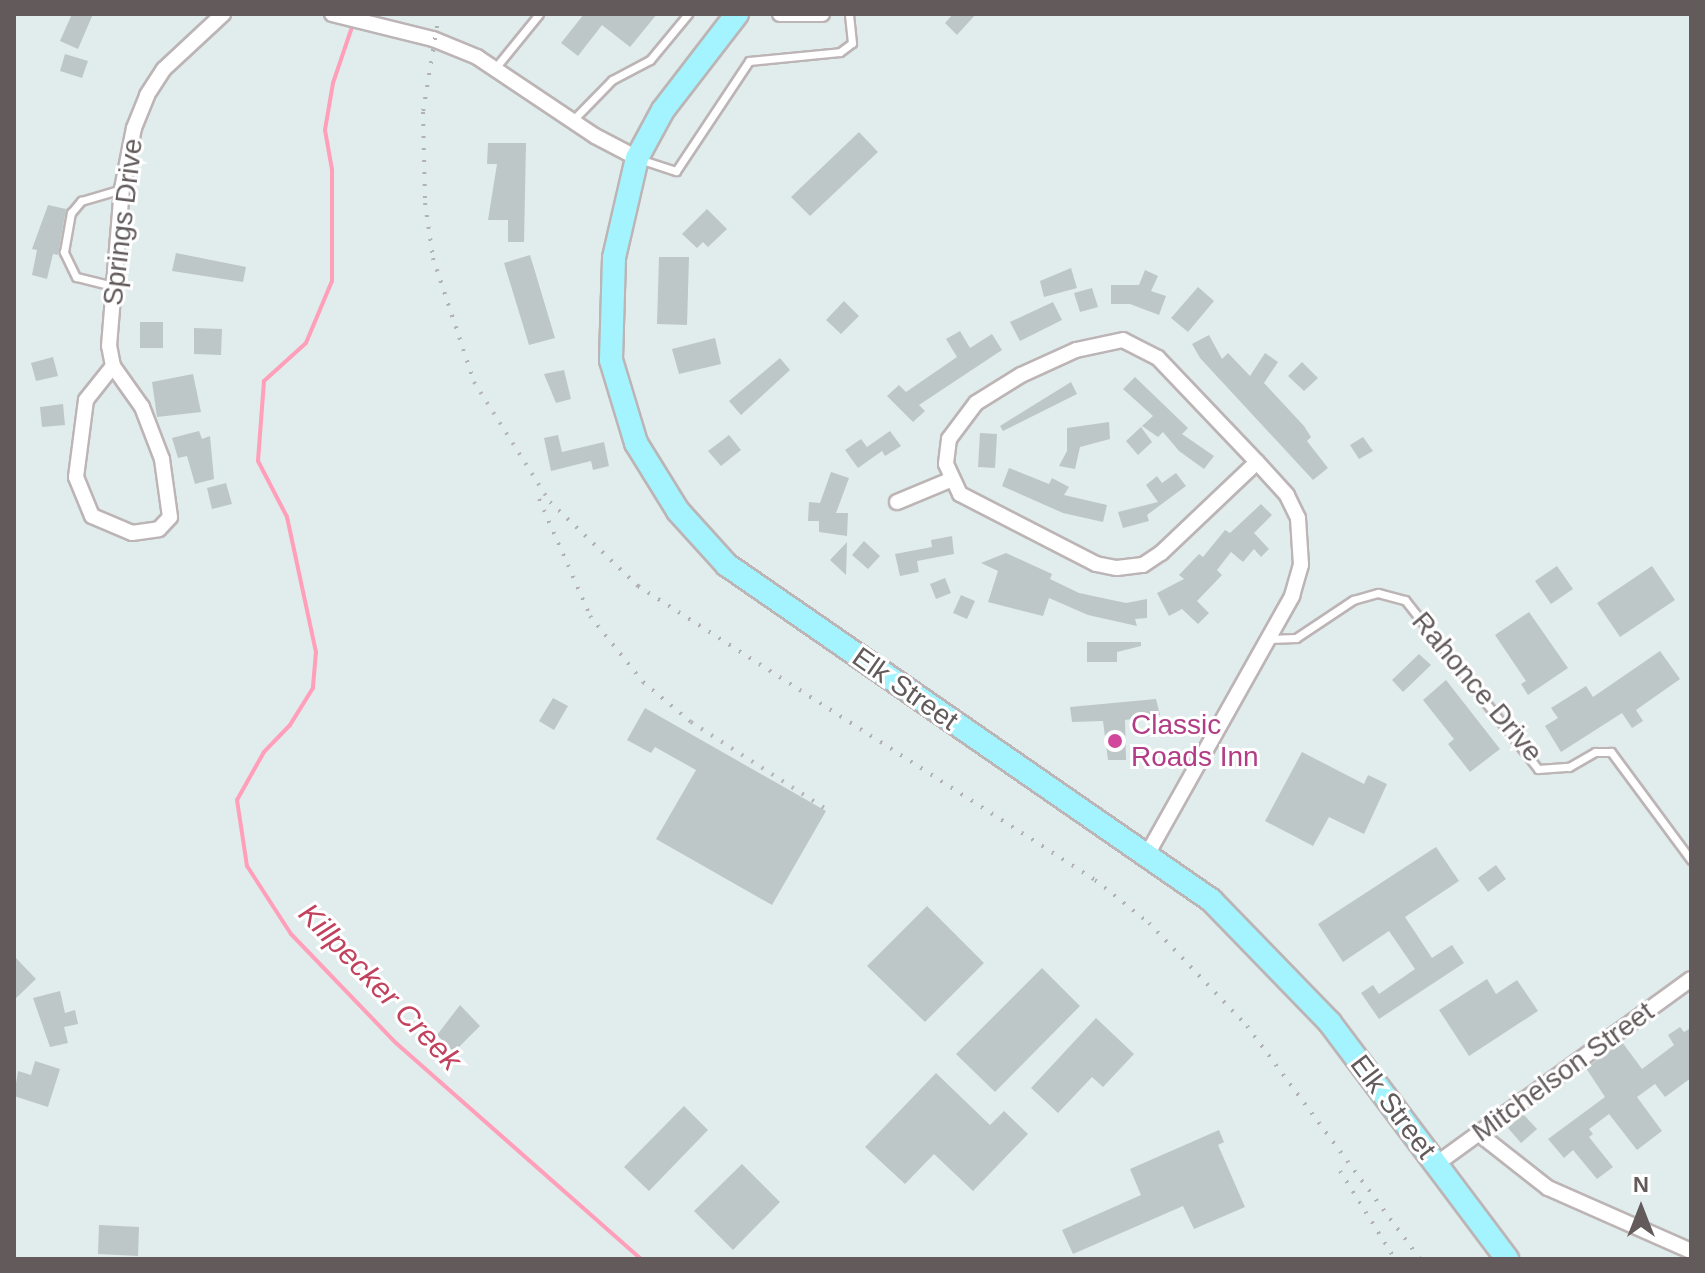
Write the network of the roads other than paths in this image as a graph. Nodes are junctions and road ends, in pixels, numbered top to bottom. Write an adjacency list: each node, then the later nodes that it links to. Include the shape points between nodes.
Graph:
1 (223, 14): 12 (street, Springs Drive, via 164,69 147,95 134,128)
2 (332, 14): 9 (street, via 433,39)
3 (539, 14): 9 (lane)
4 (688, 14): 10 (lane, via 650,60 612,80)
5 (737, 14): 11 (main road, Elk Street, via 663,110)
6 (780, 14): 7 (street)
7 (822, 14)
8 (849, 14): 11 (lane, via 852,43 840,52 749,61 676,171)
9 (496, 67): 10 (street)
10 (573, 120): 11 (street)
11 (637, 158): 19 (main road, Elk Street, via 614,258 611,360 636,443 678,511 727,565)
12 (122, 189): 13 (street, Springs Drive); 13 (lane, via 81,201 71,213 64,252 76,277)
13 (114, 286): 14 (street, Springs Drive, via 109,346)
14 (113, 366): 14 (street, via 86,400 76,477 92,516 132,533 159,529 170,517 162,459 142,407)
15 (1257, 462): 16 (street, via 1161,553 1143,565 1117,568 1096,564 978,507); 16 (street, via 1158,358 1123,340 1104,340 1021,375 976,403 949,439); 18 (street, via 1287,495 1302,542 1292,596)
16 (950, 480): 17 (street)
17 (897, 502)
18 (1269, 639): 19 (street); 20 (lane, Rahonce Drive, via 1296,638 1353,600 1378,593 1405,600 1538,769 1569,767 1595,752 1611,752)
19 (1148, 853): 23 (main road, Elk Street, via 1264,949 1330,1023)
20 (1691, 860)
21 (1691, 979): 22 (street, Mitchelson Street)
22 (1478, 1133): 23 (street, Mitchelson Street); 24 (street, via 1548,1188)
23 (1435, 1165): 25 (main road, Elk Street)
24 (1691, 1251)
25 (1507, 1259)

